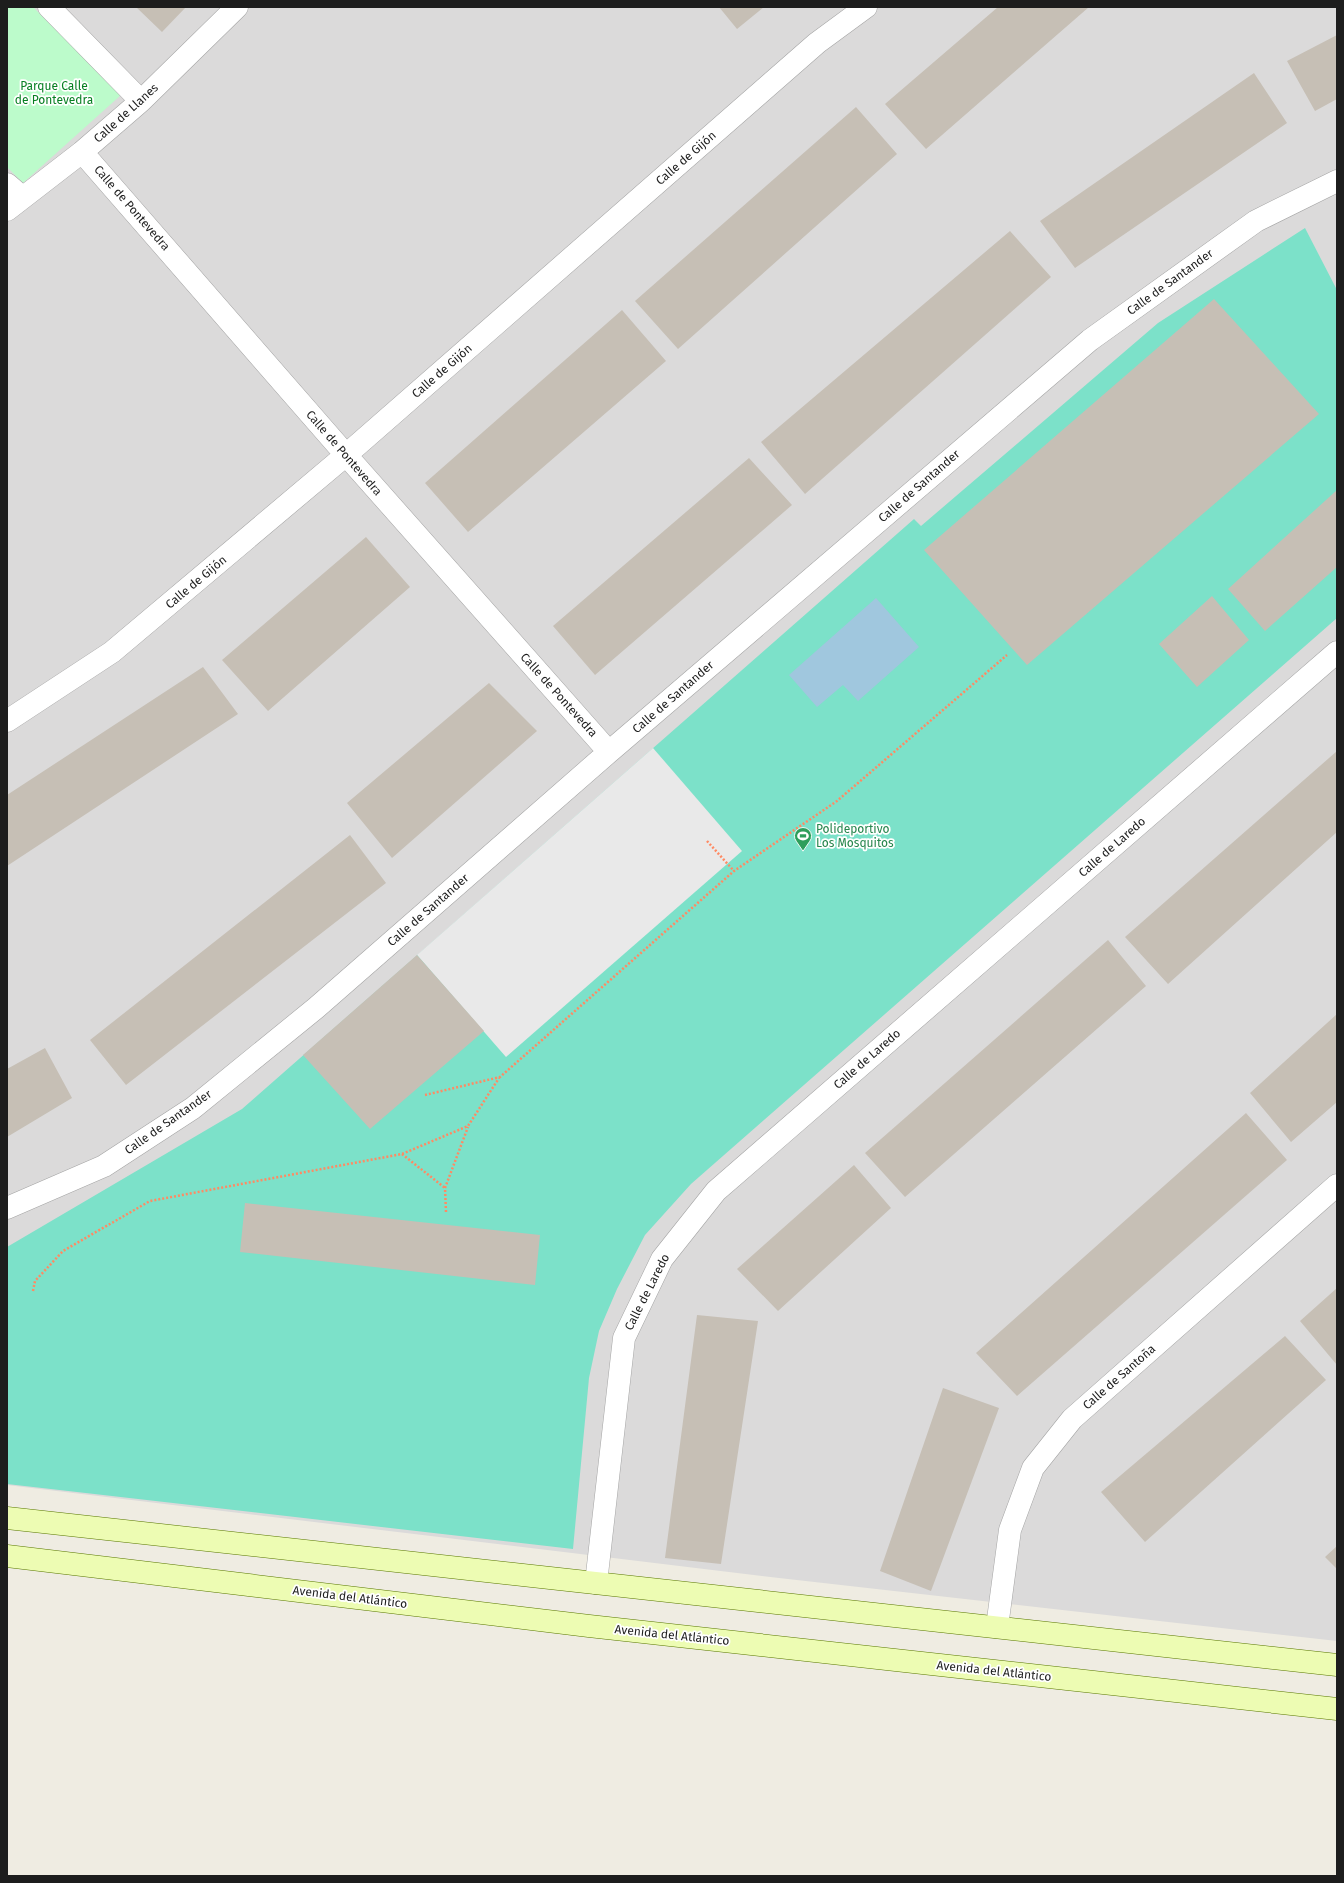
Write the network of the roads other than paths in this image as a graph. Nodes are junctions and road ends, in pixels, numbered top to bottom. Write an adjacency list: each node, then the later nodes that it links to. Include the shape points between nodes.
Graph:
1 (49, 7): 4 (street)
2 (237, 7): 4 (street, Calle de Llanes)
3 (866, 7): 8 (street, Calle de Gijón, via 817,43)
4 (141, 101): 5 (street, Calle de Llanes)
5 (82, 152): 7 (street, Calle de Llanes); 8 (street, Calle de Pontevedra)
6 (1337, 181): 11 (street, Calle de Santander, via 1256,221 1090,340)
7 (12, 197)
8 (346, 455): 10 (street, Calle de Gijón, via 112,652); 11 (street, Calle de Pontevedra)
9 (1337, 652): 16 (street, Calle de Laredo, via 716,1191 662,1259 624,1338)
10 (7, 721)
11 (609, 752): 13 (street, Calle de Santander, via 316,1008 193,1108 104,1166)
12 (1337, 1185): 17 (street, Calle de Santoña, via 1072,1418 1033,1468 1010,1530)
13 (7, 1208)
14 (7, 1518): 16 (street)
15 (7, 1556): 19 (street, Avenida del Atlántico, via 589,1626)
16 (596, 1583): 17 (street)
17 (997, 1628): 18 (street)
18 (1337, 1665)
19 (1337, 1709)

